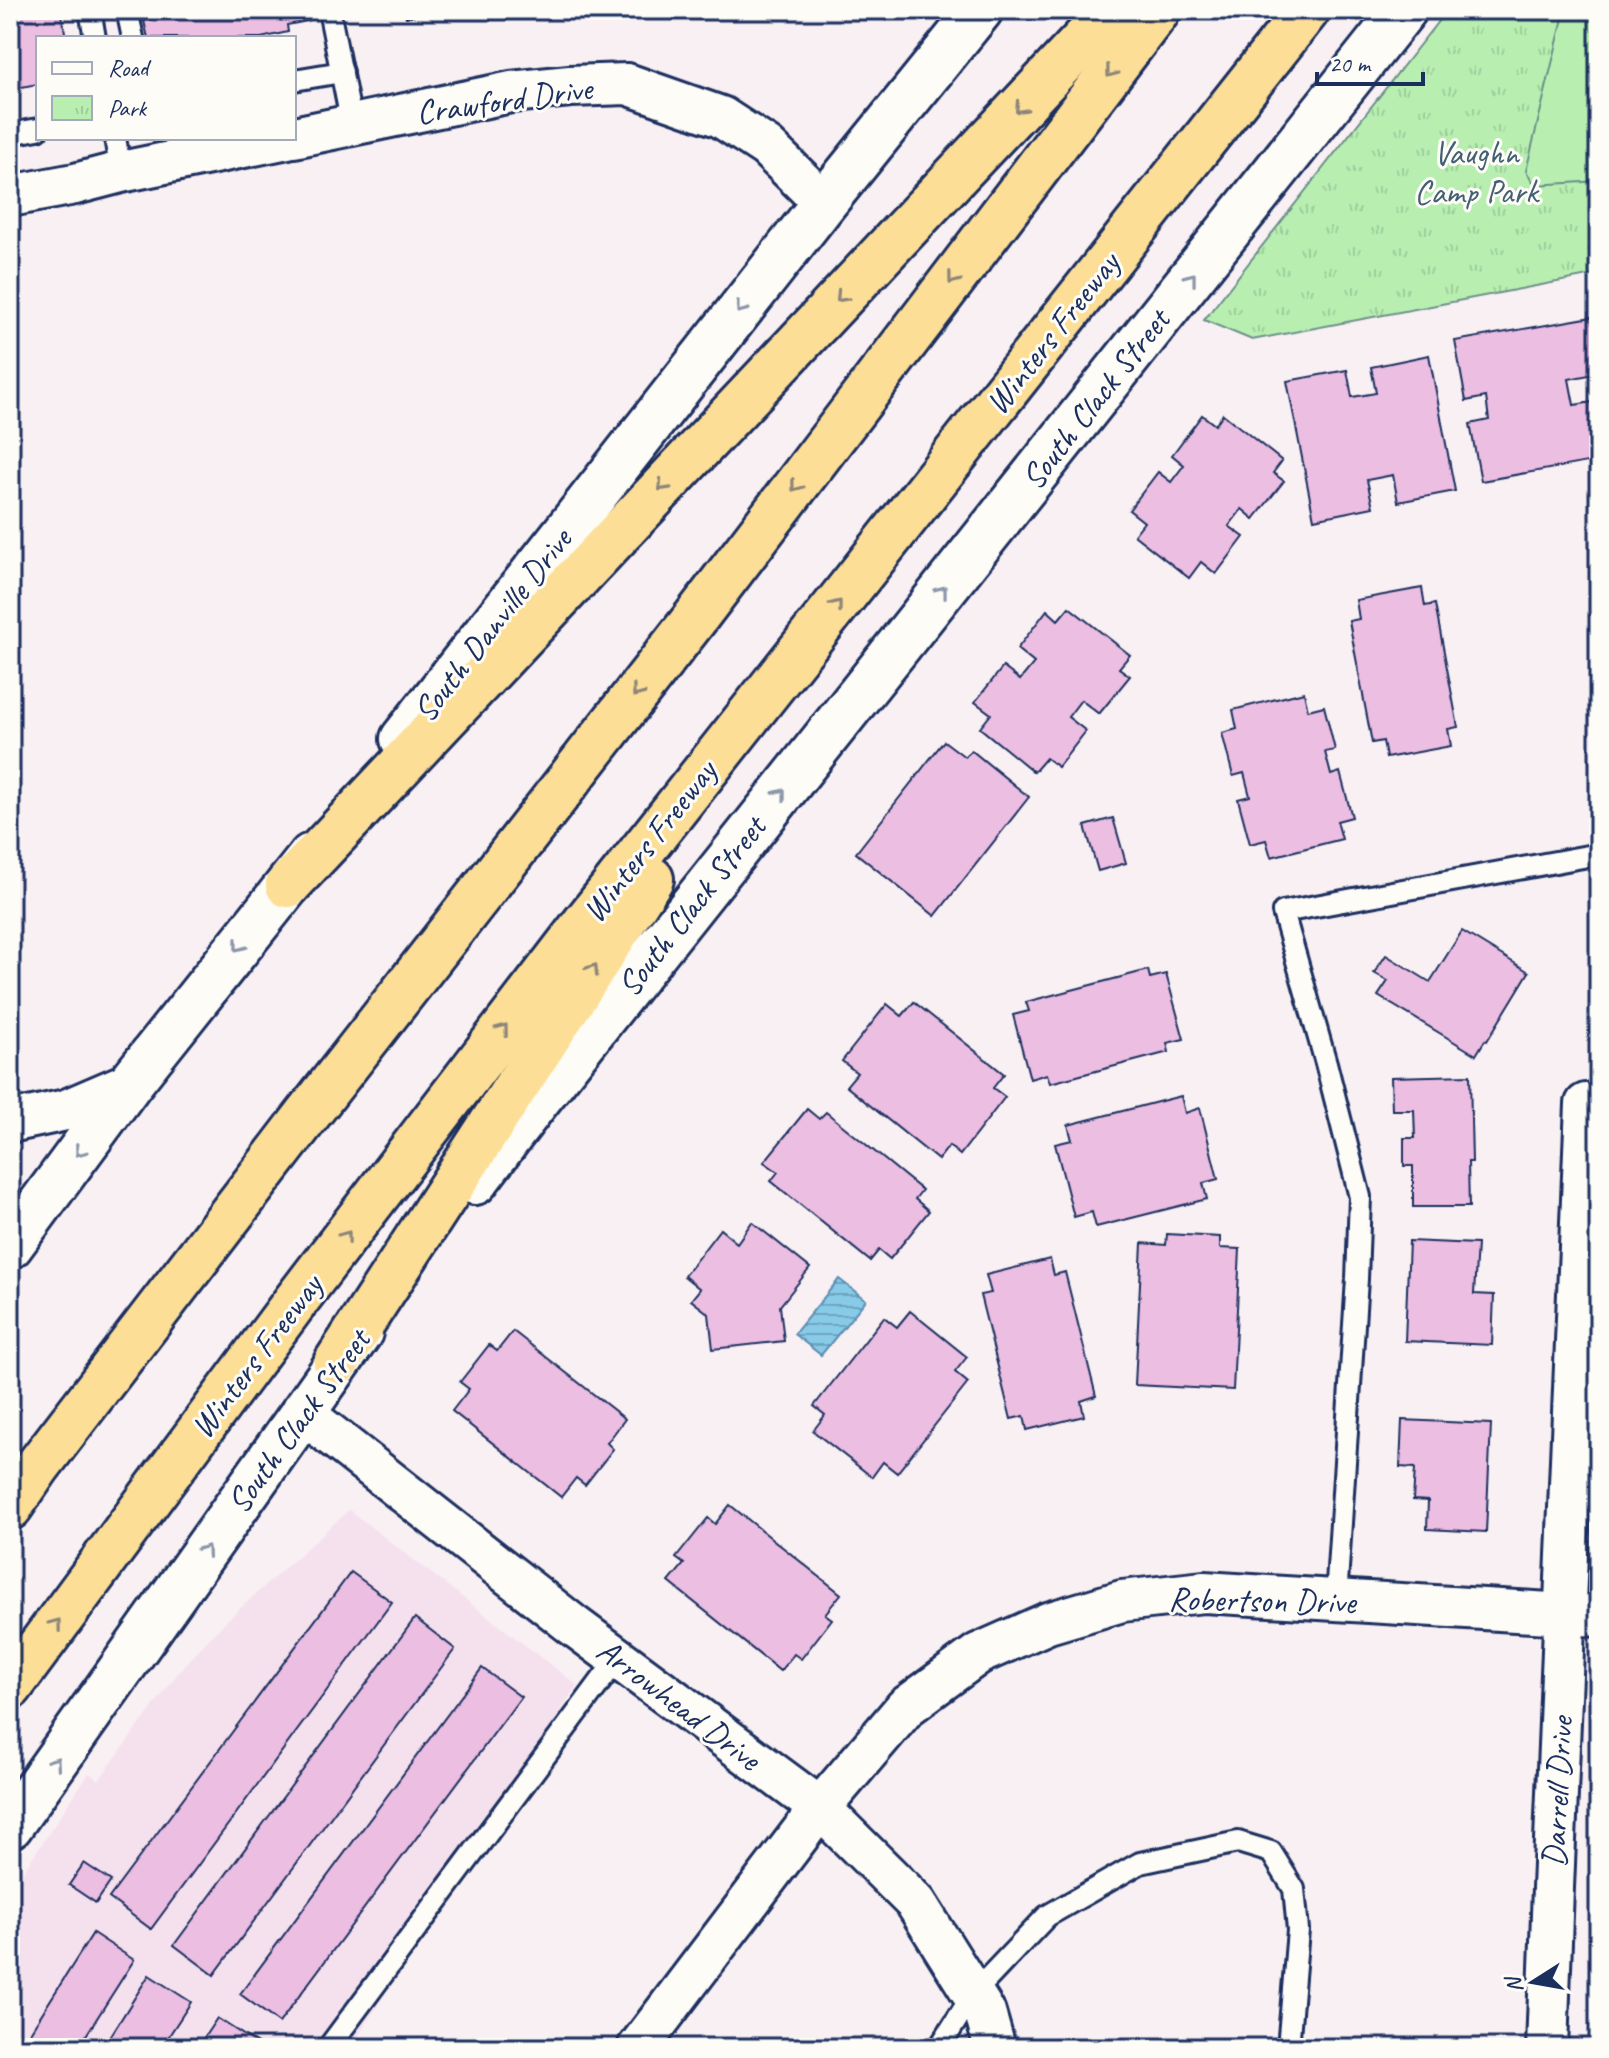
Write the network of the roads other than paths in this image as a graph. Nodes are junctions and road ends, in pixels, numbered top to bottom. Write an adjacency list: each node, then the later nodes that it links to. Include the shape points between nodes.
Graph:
1 (90, 10): 9 (lane)
2 (127, 10): 10 (lane)
3 (329, 10): 11 (lane)
4 (980, 10): 20 (main road, South Danville Drive)
5 (1112, 10): 23 (highway, one-way to 23)
6 (1158, 10): 30 (highway, one-way to 30)
7 (1307, 10): 21 (highway, Winters Freeway, one-way to 7)
8 (1404, 10): 28 (main road, South Clack Street, one-way to 8, via 536,1102)
9 (95, 36)
10 (133, 36)
11 (342, 72): 12 (lane); 13 (lane)
12 (296, 80)
13 (352, 125): 16 (street, Crawford Drive); 20 (street, Crawford Drive, via 511,92 627,84 721,117 767,147)
14 (36, 129): 15 (lane)
15 (10, 134)
16 (296, 136)
17 (262, 140): 18 (street, Crawford Drive)
18 (118, 155): 19 (street, Crawford Drive, via 75,184)
19 (10, 196)
20 (824, 203): 23 (main road, South Danville Drive, one-way to 23)
21 (801, 650): 28 (highway, one-way to 21); 34 (highway, Winters Freeway, one-way to 21, via 314,1277)
22 (1599, 854): 31 (lane, via 1283,912 1360,1197)
23 (288, 885): 24 (main road, South Danville Drive, one-way to 24)
24 (131, 1082): 26 (street, via 66,1110); 27 (main road, South Danville Drive, one-way to 27)
25 (1586, 1104): 32 (street, Darrell Drive)
26 (10, 1122)
27 (10, 1246)
28 (336, 1363): 29 (main road, South Clack Street)
29 (303, 1413): 33 (street, Arrowhead Drive); 36 (main road, South Clack Street, one-way to 29)
30 (10, 1507)
31 (1336, 1599): 32 (street, Robertson Drive); 35 (street, Robertson Drive, via 1204,1592 1122,1601 1048,1623 978,1654 906,1707)
32 (1582, 1615): 43 (street, Darrell Drive, via 1553,1873)
33 (618, 1658): 35 (street, Arrowhead Drive); 38 (lane)
34 (10, 1687)
35 (820, 1808): 37 (street, Arrowhead Drive, via 916,1903); 39 (street, Robertson Drive)
36 (10, 1826)
37 (973, 1994): 40 (lane); 41 (street, Arrowhead Drive); 42 (lane, via 1047,1916 1140,1863 1238,1842 1271,1852 1294,1889 1298,1930)
38 (328, 2048)
39 (638, 2048)
40 (939, 2048)
41 (995, 2048)
42 (1288, 2048)
43 (1547, 2048)

